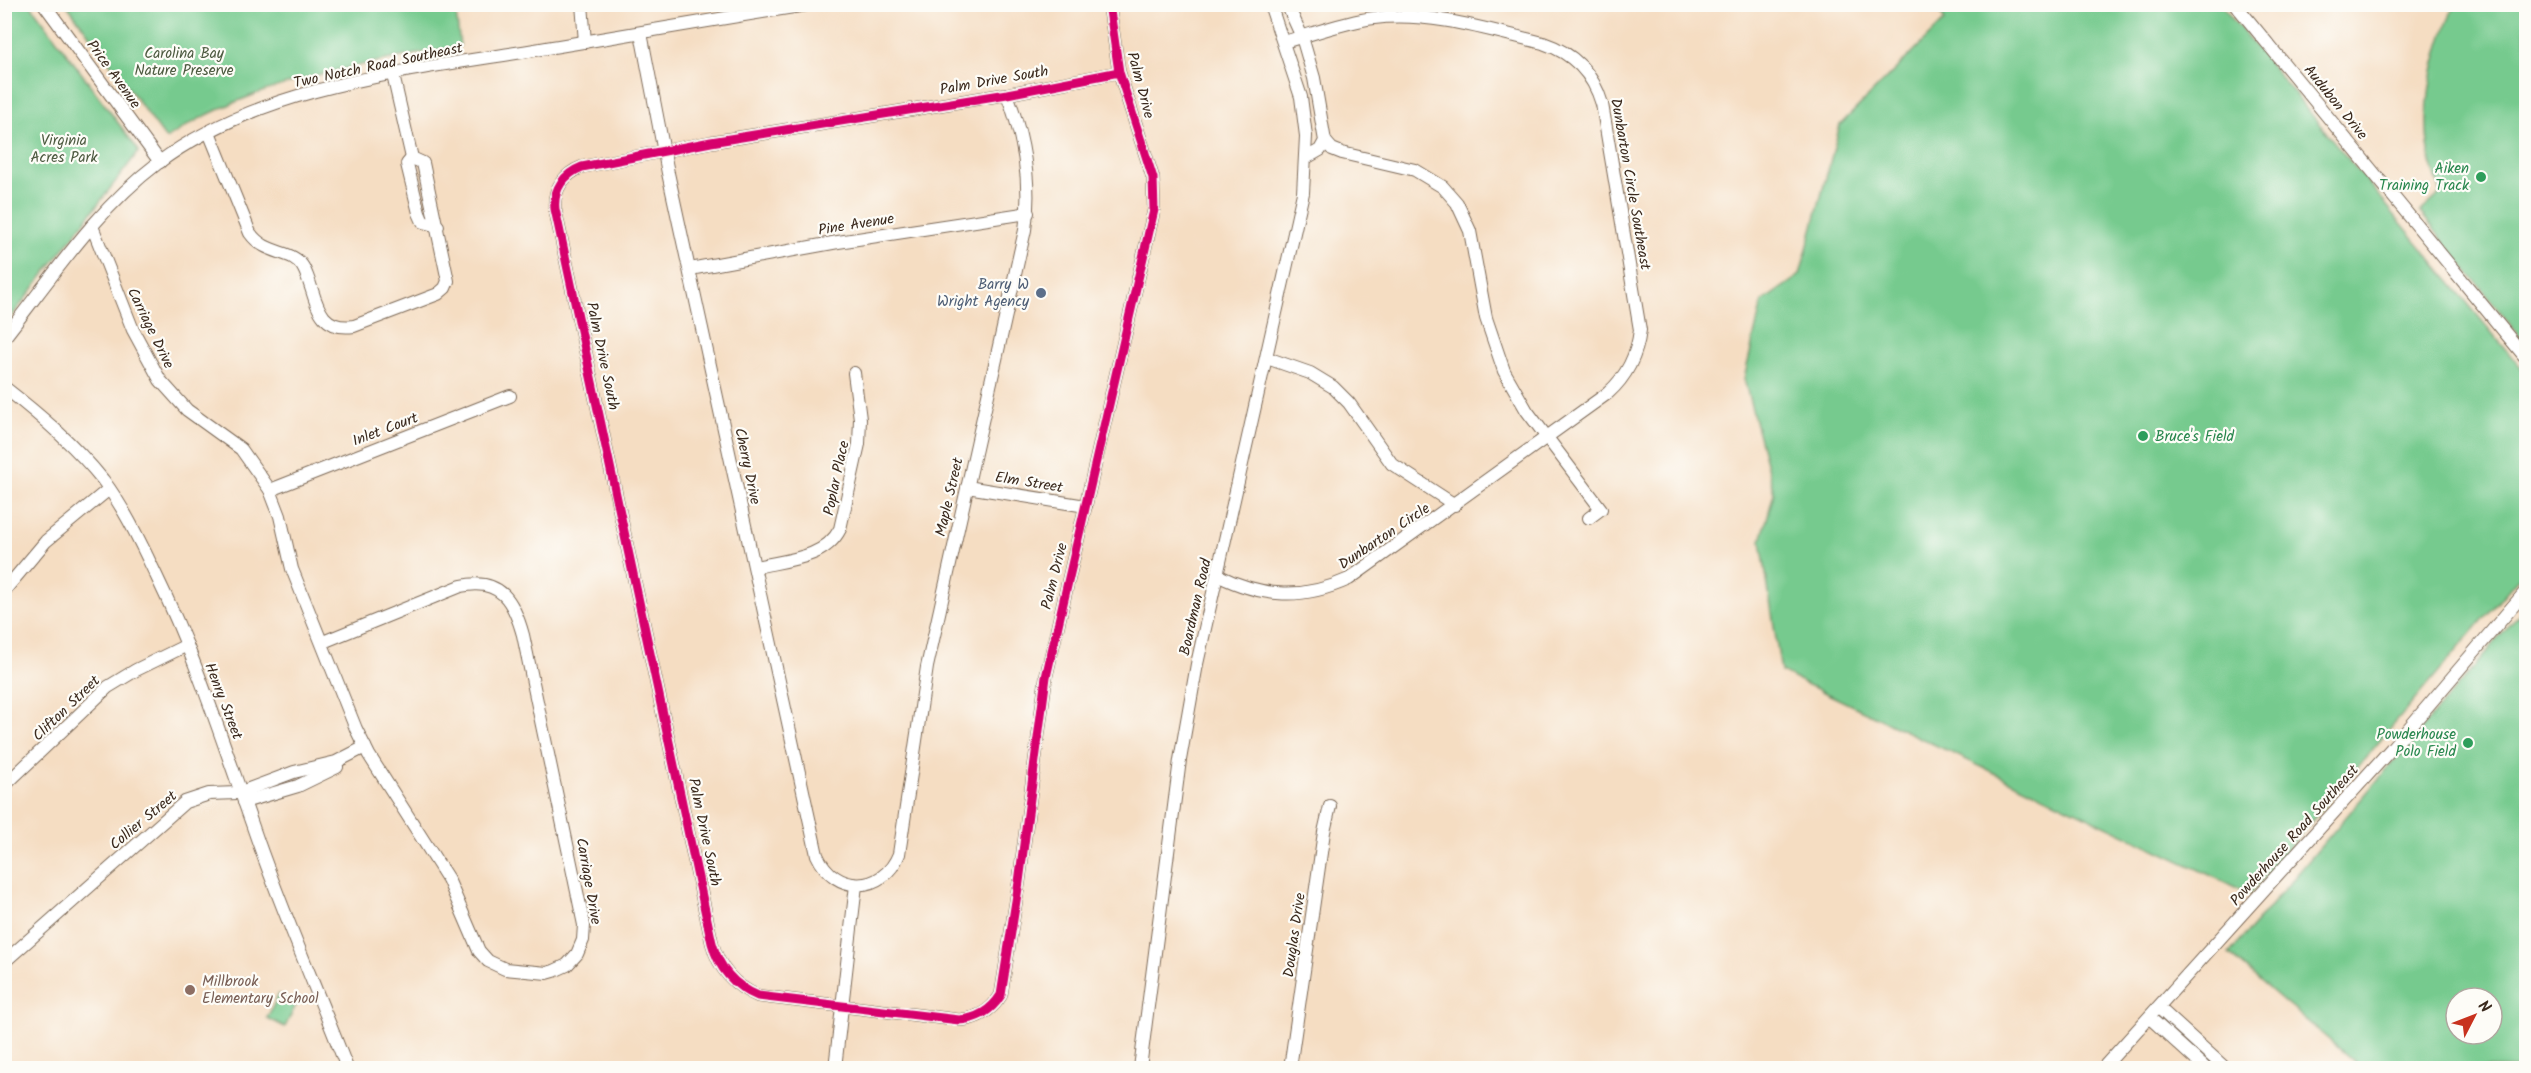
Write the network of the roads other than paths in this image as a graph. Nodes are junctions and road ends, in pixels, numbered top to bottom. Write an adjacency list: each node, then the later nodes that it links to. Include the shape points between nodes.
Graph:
1 (44, 4): 19 (street, Price Avenue)
2 (582, 4): 10 (street)
3 (813, 4): 8 (street, Two Notch Road Southeast)
4 (1109, 4): 12 (street, Palm Drive)
5 (1270, 4): 11 (street, Boardman Road)
6 (1287, 4): 9 (street)
7 (2235, 4): 25 (street, Audubon Drive)
8 (641, 33): 10 (street, Two Notch Road Southeast); 17 (street, Cherry Drive)
9 (1302, 38): 11 (street, Dunbarton Circle Southeast); 16 (street); 29 (street, Dunbarton Circle Southeast, via 1372,19 1419,18 1551,45 1577,61 1590,76 1602,104 1640,330 1632,361 1615,386)
10 (585, 42): 13 (street, Two Notch Road Southeast)
11 (1284, 42): 18 (street, Boardman Road, via 1301,96)
12 (1119, 72): 14 (street, Palm Drive South); 34 (street, Palm Drive, via 1153,178 1154,210)
13 (393, 75): 15 (street, Two Notch Road Southeast, via 280,102); 15 (street, via 412,158 423,163 448,281 438,294 354,326 342,327 321,316 303,266 295,257 268,250 256,242)
14 (1006, 94): 17 (street, Palm Drive South); 20 (street, Maple Street, via 1023,147)
15 (209, 132): 19 (street, Two Notch Road Southeast)
16 (1325, 141): 18 (street, via 1320,150); 29 (street, via 1342,153 1415,170 1443,187 1457,203 1470,231 1486,318 1497,354 1513,387)
17 (663, 151): 22 (street, Cherry Drive); 48 (street, Palm Drive South, via 576,169 561,183 555,209 714,952 728,976 764,998)
18 (1306, 158): 24 (street, Boardman Road, via 1303,193)
19 (160, 162): 21 (street, Two Notch Road Southeast)
20 (1028, 213): 22 (street, Pine Avenue); 30 (street, Maple Street)
21 (92, 226): 23 (street, Two Notch Road Southeast); 32 (street, Carriage Drive, via 129,321 160,380 187,410 241,449)
22 (690, 268): 36 (street, Cherry Drive)
23 (4, 338)
24 (1267, 358): 33 (street, via 1333,387 1392,464); 37 (street, Boardman Road)
25 (2526, 358)
26 (854, 373): 36 (street, Poplar Place, via 860,444 840,529 821,550)
27 (4, 387): 31 (street, Henry Street, via 64,437)
28 (510, 396): 32 (street, Inlet Court)
29 (1547, 438): 33 (street, Dunbarton Circle); 35 (street, via 1600,508)
30 (967, 487): 34 (street, Elm Street); 46 (street, Maple Street, via 927,667 899,854 882,877)
31 (109, 489): 38 (street, via 46,541); 41 (street, Henry Street, via 140,541)
32 (270, 490): 40 (street, Carriage Drive, via 292,569)
33 (1455, 505): 37 (street, Dunbarton Circle, via 1349,579 1318,592 1267,592)
34 (1086, 506): 48 (street, Palm Drive, via 1046,677 1001,995 987,1012 967,1020)
35 (1589, 518)
36 (756, 567): 46 (street, Cherry Drive, via 817,855 834,878)
37 (1217, 575): 53 (street, Boardman Road, via 1180,760)
38 (4, 591)
39 (2526, 591): 49 (street, Powderhouse Road Southeast)
40 (323, 642): 42 (street, Carriage Drive); 42 (street, Carriage Drive, via 461,586 484,585 509,600 523,635 584,925 580,947 572,960 547,973 505,969 483,956 448,879)
41 (187, 645): 43 (street, Clifton Street, via 108,687); 44 (street, Henry Street)
42 (367, 751): 44 (street, Collier Street, via 298,786)
43 (4, 786)
44 (243, 797): 47 (street, Collier Street, via 201,795 178,807); 51 (street, Henry Street)
45 (1330, 806): 54 (street, Douglas Drive)
46 (856, 885): 48 (street)
47 (4, 962)
48 (842, 1006): 52 (street)
49 (2159, 1008): 50 (street, Powderhouse Road Southeast); 57 (street)
50 (2150, 1018): 55 (street, Powderhouse Road Southeast); 56 (street)
51 (348, 1068)
52 (835, 1068)
53 (1140, 1068)
54 (1290, 1068)
55 (2103, 1068)
56 (2205, 1068)
57 (2225, 1068)

